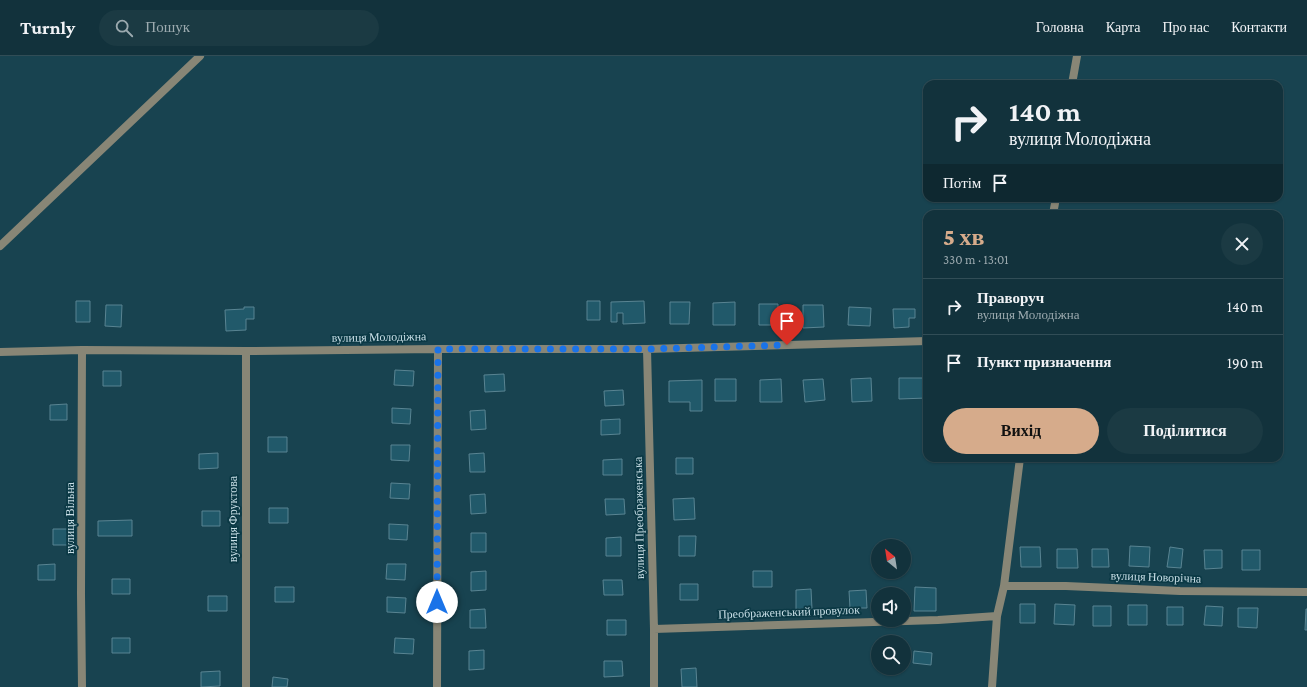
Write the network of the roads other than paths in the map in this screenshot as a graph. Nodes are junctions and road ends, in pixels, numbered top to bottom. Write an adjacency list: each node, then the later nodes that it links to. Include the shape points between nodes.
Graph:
1 (200, 56): 4 (street)
2 (1077, 56): 3 (street)
3 (1073, 80)
4 (0, 246)
5 (923, 341): 7 (street, вулиця Молодіжна)
6 (438, 349): 7 (street, вулиця Молодіжна); 9 (street, вулиця Молодіжна); 18 (street)
7 (647, 349): 15 (street, вулиця Преображенська)
8 (82, 350): 9 (street, вулиця Молодіжна); 10 (street, вулиця Молодіжна); 16 (street, вулиця Вільна)
9 (246, 351): 17 (street, вулиця Фруктова)
10 (0, 352)
11 (1020, 462): 12 (street)
12 (1004, 586): 13 (street, вулиця Новорічна); 14 (street)
13 (1307, 592)
14 (997, 616): 15 (street, Преображенський провулок); 20 (street)
15 (654, 629): 19 (street, вулиця Преображенська)
16 (82, 687)
17 (246, 687)
18 (437, 687)
19 (654, 687)
20 (992, 687)

